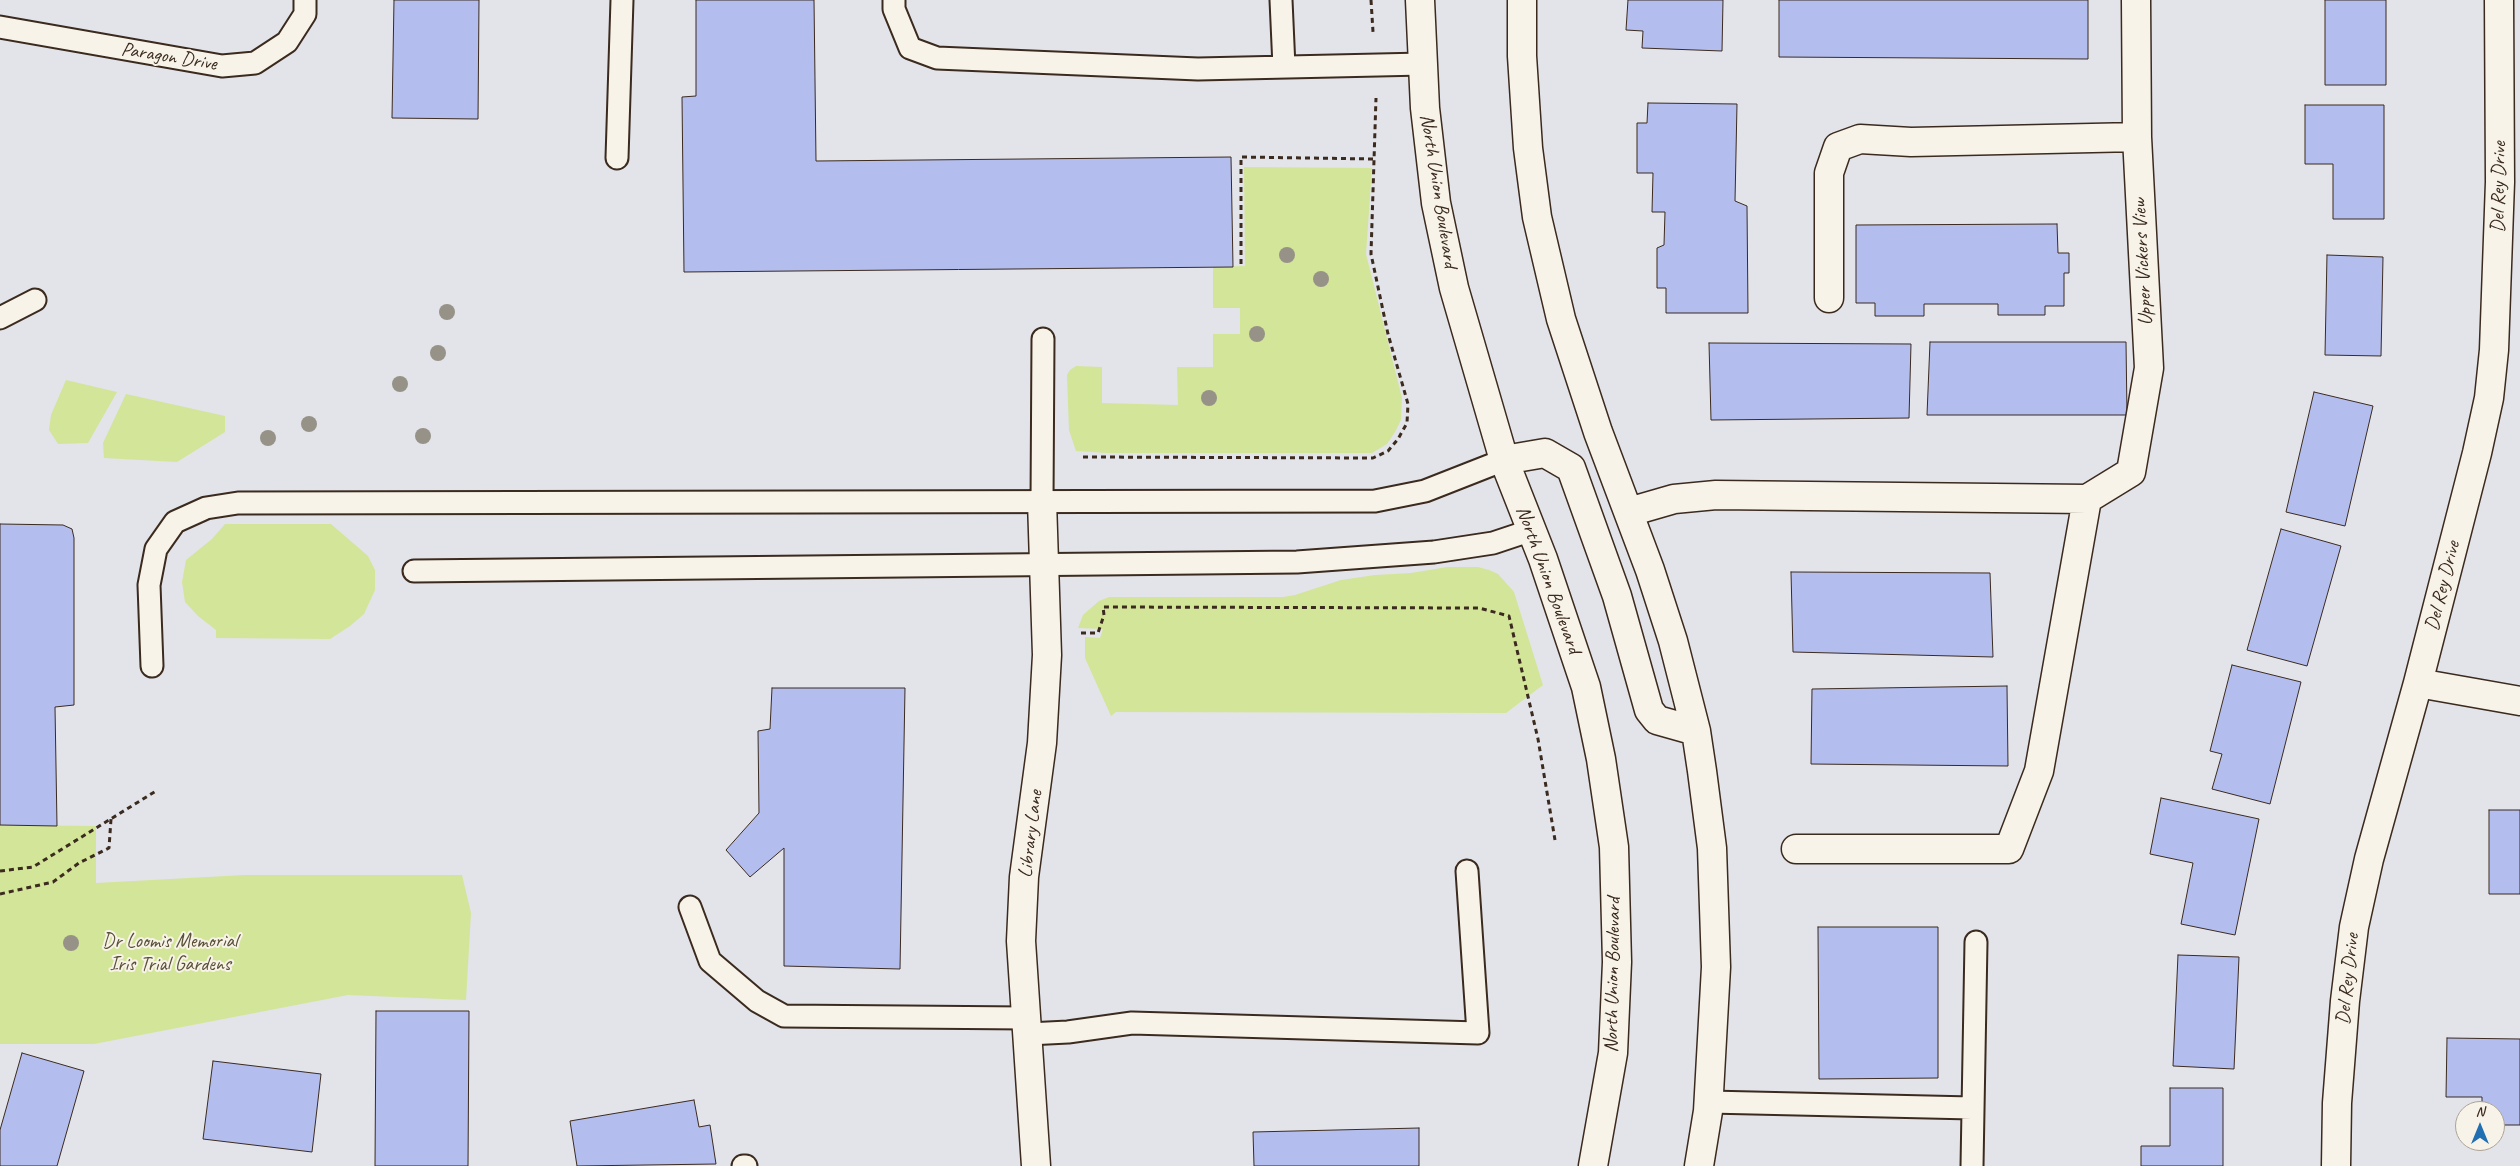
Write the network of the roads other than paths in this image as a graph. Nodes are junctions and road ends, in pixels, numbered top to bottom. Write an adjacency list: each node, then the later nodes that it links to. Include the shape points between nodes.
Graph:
1 (305, 0): 9 (lane, Paragon Drive, via 305,14 286,42 255,63 222,66)
2 (622, 0): 13 (lane)
3 (894, 0): 11 (lane, via 894,8 910,48 937,58 1198,69)
4 (1280, 0): 11 (lane)
5 (1420, 0): 10 (street, North Union Boulevard)
6 (1522, 0): 22 (street, via 1528,148 1537,217 1561,319 1598,432)
7 (2136, 0): 12 (street, Upper Vickers View)
8 (2499, 0): 14 (street, Del Rey Drive)
9 (0, 27)
10 (1423, 64): 11 (lane); 19 (street, North Union Boulevard, via 1436,203 1454,288)
11 (1284, 67)
12 (2137, 137): 15 (street, via 1911,142 1860,139 1838,147 1829,173); 20 (street, Upper Vickers View, via 2149,368 2131,472)
13 (617, 158)
14 (2510, 182): 27 (street, Del Rey Drive, via 2489,398)
15 (1829, 298)
16 (35, 300): 17 (lane)
17 (0, 318)
18 (1043, 339): 21 (lane)
19 (1504, 460): 21 (lane, via 1425,491 1375,502); 23 (street, North Union Boulevard); 29 (street, via 1546,453 1571,468 1616,596 1649,710 1657,720)
20 (2087, 499): 22 (street, via 1716,495 1674,499); 30 (street, via 2039,771 2009,849)
21 (1042, 502): 24 (street, Library Lane); 26 (lane, via 238,503 206,508 175,522 156,549 149,585)
22 (1629, 512): 29 (street, via 1673,641)
23 (1532, 530): 24 (lane, via 1493,543 1434,552 1297,562); 38 (street, North Union Boulevard, via 1586,687 1614,847 1616,962 1613,1053)
24 (1044, 564): 25 (lane); 34 (street, Library Lane, via 1047,655 1042,743 1024,877 1021,941)
25 (414, 570)
26 (152, 666)
27 (2418, 683): 28 (street); 41 (street, Del Rey Drive, via 2369,859 2354,927 2339,1075)
28 (2520, 701)
29 (1696, 731): 35 (street, via 1712,858 1716,967)
30 (1796, 849)
31 (1467, 871): 34 (lane, via 1478,1033 1132,1023 1068,1032)
32 (690, 907): 34 (lane, via 710,960 757,1001 784,1016)
33 (1976, 942): 36 (lane)
34 (1027, 1026): 37 (street, Library Lane)
35 (1709, 1102): 36 (lane); 39 (street)
36 (1972, 1108): 40 (lane)
37 (1036, 1166)
38 (1593, 1166)
39 (1699, 1166)
40 (1972, 1166)
41 (2336, 1166)

